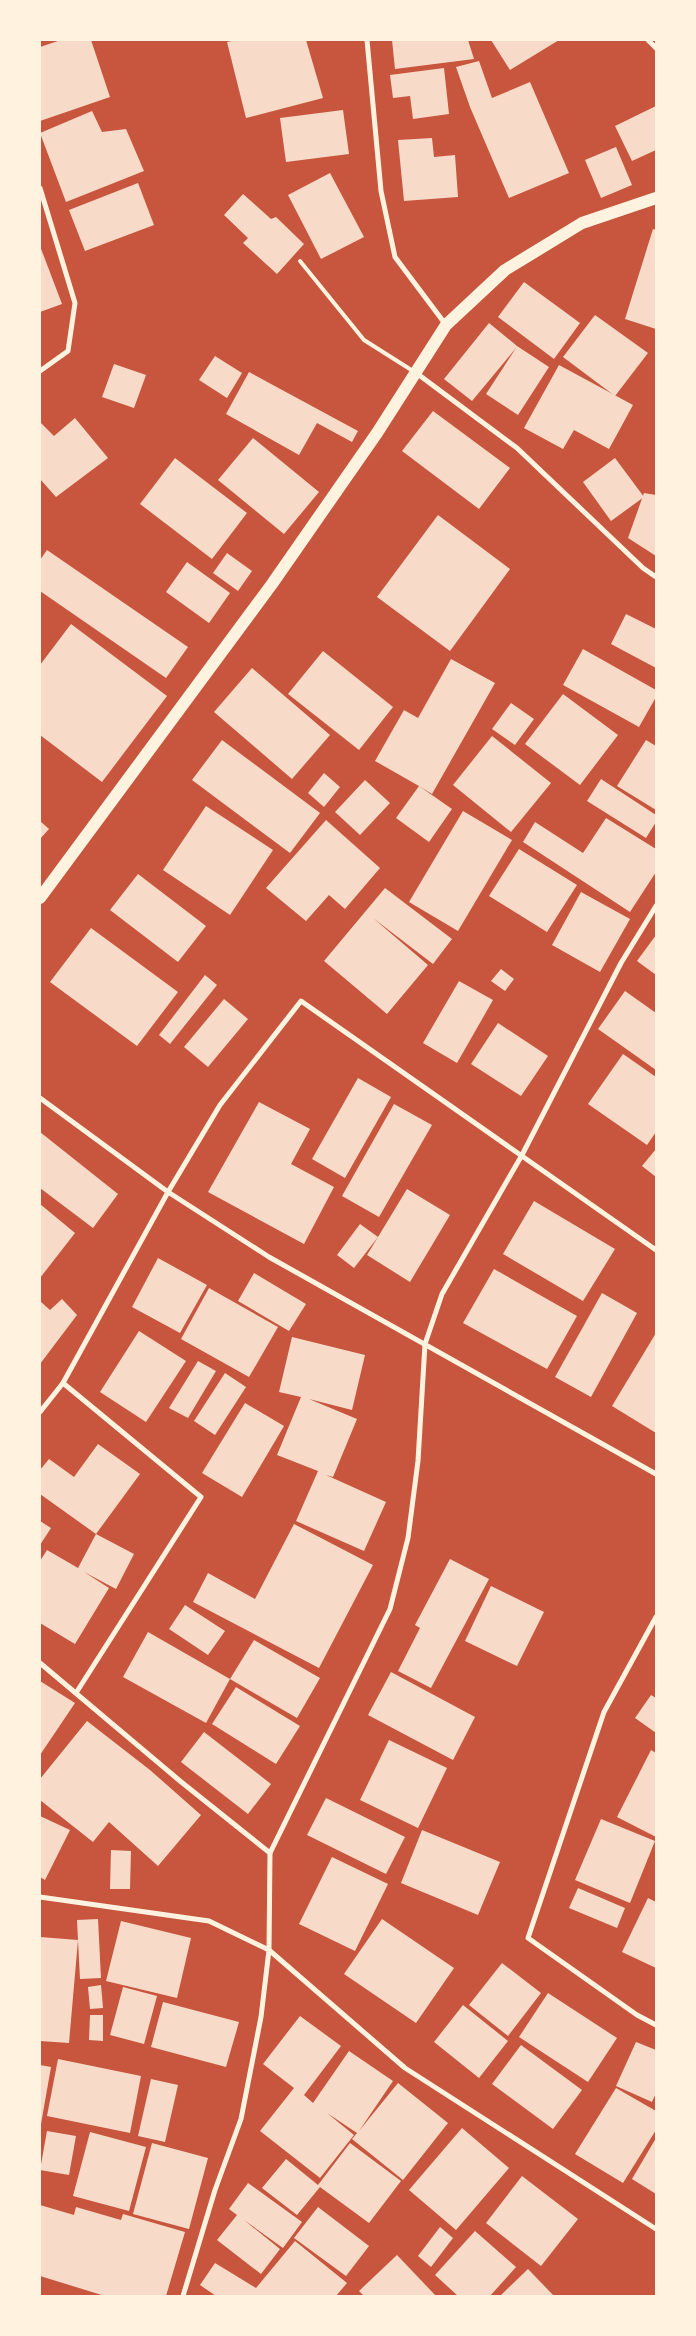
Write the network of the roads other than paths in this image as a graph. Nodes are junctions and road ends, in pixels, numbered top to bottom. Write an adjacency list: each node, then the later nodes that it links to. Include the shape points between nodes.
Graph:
1 (367, 40): 7 (street, via 381,191 395,257)
2 (648, 40): 3 (street)
3 (656, 48)
4 (40, 188): 8 (street, via 74,303 68,351)
5 (656, 198): 7 (main road, via 573,228 505,270)
6 (300, 261): 9 (lane, via 364,340)
7 (446, 325): 9 (main road)
8 (40, 371)
9 (415, 372): 10 (street, via 517,448); 11 (main road, via 377,433 272,584)
10 (656, 577)
11 (40, 898)
12 (656, 906): 14 (street, via 621,963)
13 (40, 1098): 15 (street)
14 (522, 1155): 15 (street, via 300,1000 220,1105); 16 (street); 17 (street, via 442,1294)
15 (168, 1192): 17 (street, via 269,1257); 18 (street)
16 (656, 1250)
17 (425, 1344): 20 (street); 24 (street, via 418,1461 408,1538 390,1609)
18 (63, 1383): 19 (street); 23 (street, via 201,1496)
19 (40, 1412)
20 (656, 1474)
21 (656, 1616): 27 (street, via 604,1712 528,1938)
22 (40, 1663): 23 (street)
23 (76, 1693): 24 (street)
24 (270, 1853): 26 (street)
25 (40, 1897): 26 (street, via 209,1921)
26 (269, 1950): 28 (street, via 405,2068); 29 (street, via 261,2016 241,2119 215,2190)
27 (656, 2025)
28 (656, 2229)
29 (183, 2296)

